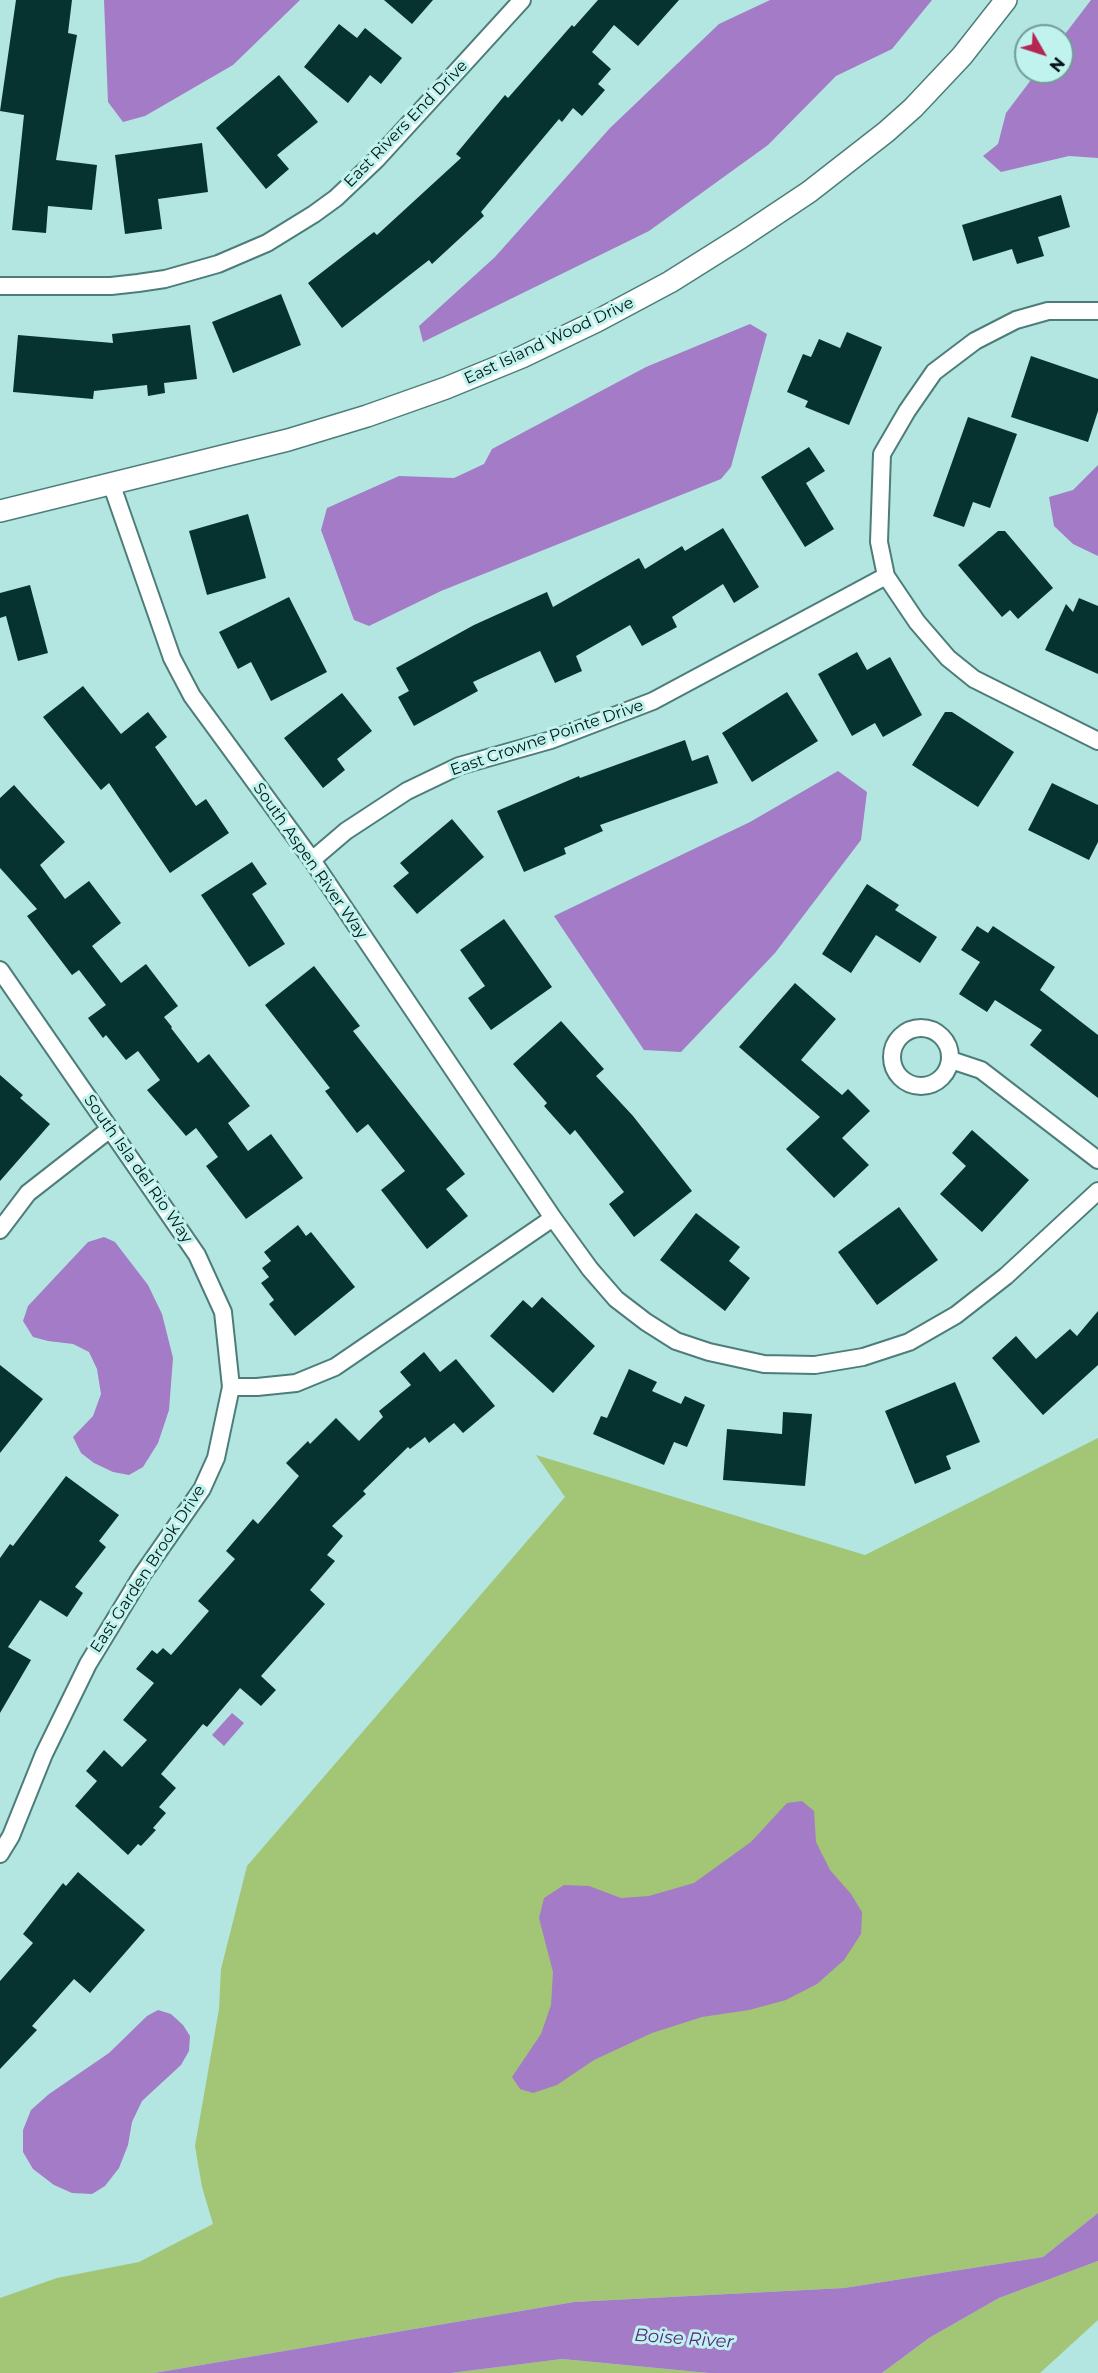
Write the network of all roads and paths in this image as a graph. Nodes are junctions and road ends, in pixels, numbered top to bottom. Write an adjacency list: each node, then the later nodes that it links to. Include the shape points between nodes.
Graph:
1 (522, 0): 3 (street, East Rivers End Drive, via 376,160 322,209 267,243 209,267 147,282 111,286)
2 (1006, 0): 5 (street, East Island Wood Drive, via 938,83 877,139 809,192 670,282 511,362 446,388 288,440)
3 (0, 286)
4 (1098, 311): 7 (street, via 1048,311 1016,320 975,340 934,372 882,454 879,542)
5 (111, 483): 6 (street, East Island Wood Drive); 9 (street, South Aspen River Way, via 172,658 187,686)
6 (0, 511)
7 (886, 576): 8 (street, via 917,622 948,658 974,679); 9 (street, East Crowne Pointe Drive, via 653,701 551,740 459,766 407,791 346,831)
8 (1098, 741)
9 (312, 860): 15 (street, South Aspen River Way)
10 (0, 970): 12 (street, South Isla del Rio Way)
11 (951, 1060): 13 (street, via 981,1070)
12 (110, 1129): 16 (street, via 28,1192); 17 (street, South Isla del Rio Way, via 197,1255 223,1312)
13 (1098, 1160)
14 (1098, 1191): 15 (street, South Aspen River Way, via 1006,1276 956,1315 909,1342 863,1357 815,1365 764,1364 676,1341 616,1299)
15 (553, 1218): 17 (street, via 335,1367 296,1383)
16 (0, 1230)
17 (231, 1387): 18 (street, East Garden Brook Drive, via 216,1458 202,1489 142,1575 88,1664)
18 (0, 1854)

